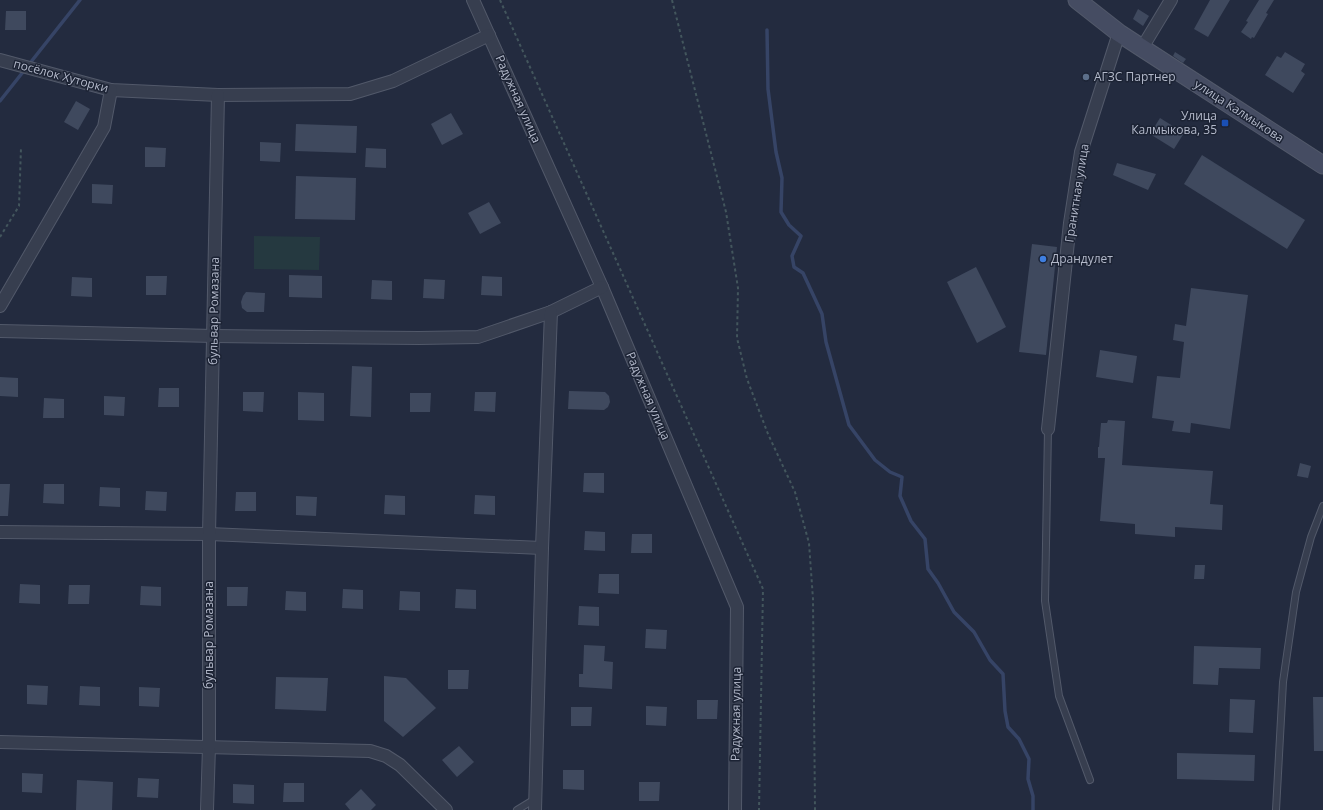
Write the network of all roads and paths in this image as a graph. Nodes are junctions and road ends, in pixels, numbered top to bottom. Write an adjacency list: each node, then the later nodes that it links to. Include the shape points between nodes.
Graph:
1 (473, 0): 7 (street, Радужная улица)
2 (500, 0): 33 (path, via 763,589)
3 (672, 0): 34 (path, via 726,212 738,288 738,345 747,379 768,434 795,492 809,543 813,599)
4 (1077, 0): 6 (main road, улица Калмыкова)
5 (1171, 0): 8 (street)
6 (1119, 33): 8 (main road, улица Калмыкова); 20 (street, Гранитная улица, via 1081,152 1070,223)
7 (489, 35): 11 (street, via 393,81 350,94); 15 (street, Радужная улица)
8 (1142, 48): 13 (main road, улица Калмыкова)
9 (0, 60): 10 (street, посёлок Хуторки)
10 (111, 90): 11 (street, посёлок Хуторки); 16 (street, via 104,127)
11 (218, 95): 19 (street, бульвар Ромазана)
12 (21, 148): 14 (path, via 19,206)
13 (1323, 165)
14 (0, 237)
15 (602, 287): 17 (street); 32 (street, Радужная улица, via 737,607)
16 (0, 306)
17 (551, 312): 19 (street, via 478,337); 24 (street)
18 (0, 331): 19 (street)
19 (214, 336): 23 (street, бульвар Ромазана)
20 (1048, 429): 27 (lane, via 1045,600 1059,696)
21 (1323, 506): 35 (lane, via 1311,537 1296,592 1283,682)
22 (0, 532): 23 (street)
23 (209, 534): 24 (street); 26 (street, бульвар Ромазана)
24 (542, 548): 28 (street)
25 (0, 742): 26 (street)
26 (209, 746): 29 (street, бульвар Ромазана); 30 (street, via 370,751 386,756 400,765)
27 (1090, 780)
28 (535, 804): 31 (lane)
29 (207, 810)
30 (446, 810)
31 (517, 810)
32 (735, 810)
33 (759, 810)
34 (815, 810)
35 (1276, 810)

